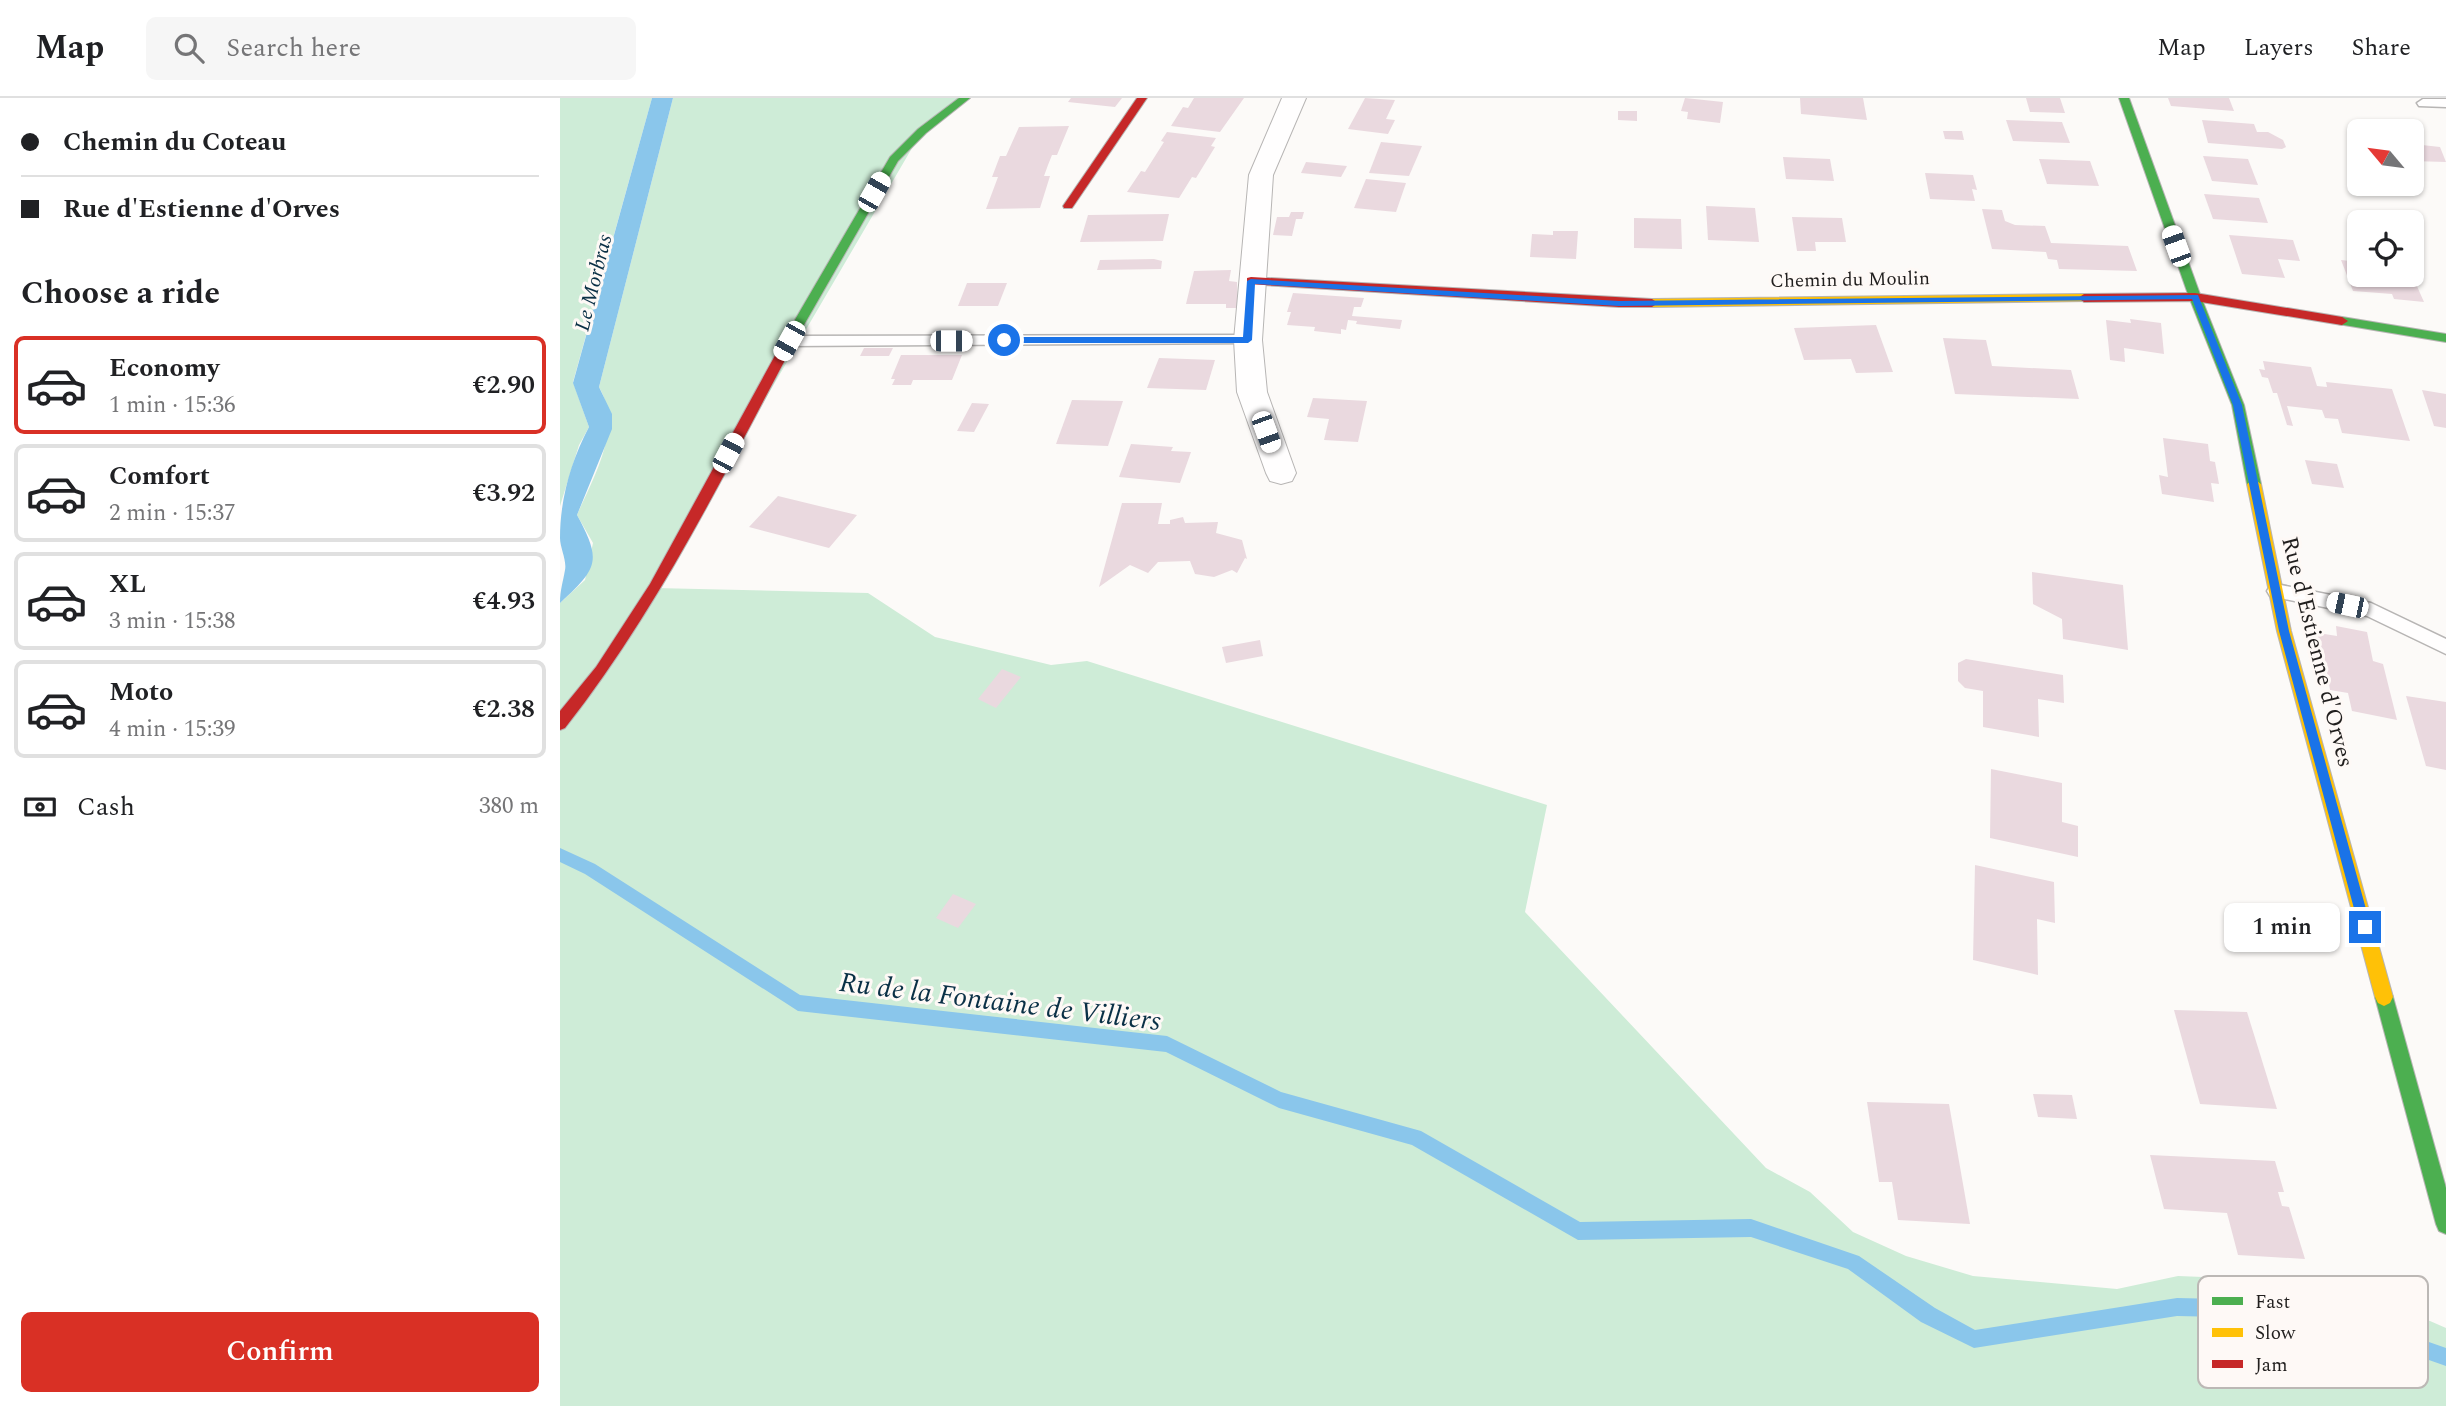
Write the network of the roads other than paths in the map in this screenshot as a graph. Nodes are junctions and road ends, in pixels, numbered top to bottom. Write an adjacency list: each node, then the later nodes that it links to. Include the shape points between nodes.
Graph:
1 (965, 98): 12 (street, via 894,159)
2 (1142, 98): 7 (street)
3 (1294, 98): 8 (street, via 1261,175)
4 (2124, 98): 9 (street, Rue d'Estienne d'Orves)
5 (2423, 103): 6 (lane)
6 (2446, 103)
7 (1068, 206)
8 (1251, 281): 9 (street, Chemin du Moulin, via 1619,303); 11 (street)
9 (2195, 296): 10 (street, Chemin du Moulin); 14 (street, Rue d'Estienne d'Orves, via 2238,405)
10 (2446, 338)
11 (1248, 340): 12 (lane); 13 (street, via 1252,392)
12 (789, 341): 16 (street, via 655,588)
13 (1281, 472)
14 (2276, 590): 15 (lane, via 2371,610); 17 (street, Rue d'Estienne d'Orves)
15 (2446, 647)
16 (560, 723)
17 (2446, 1224)

